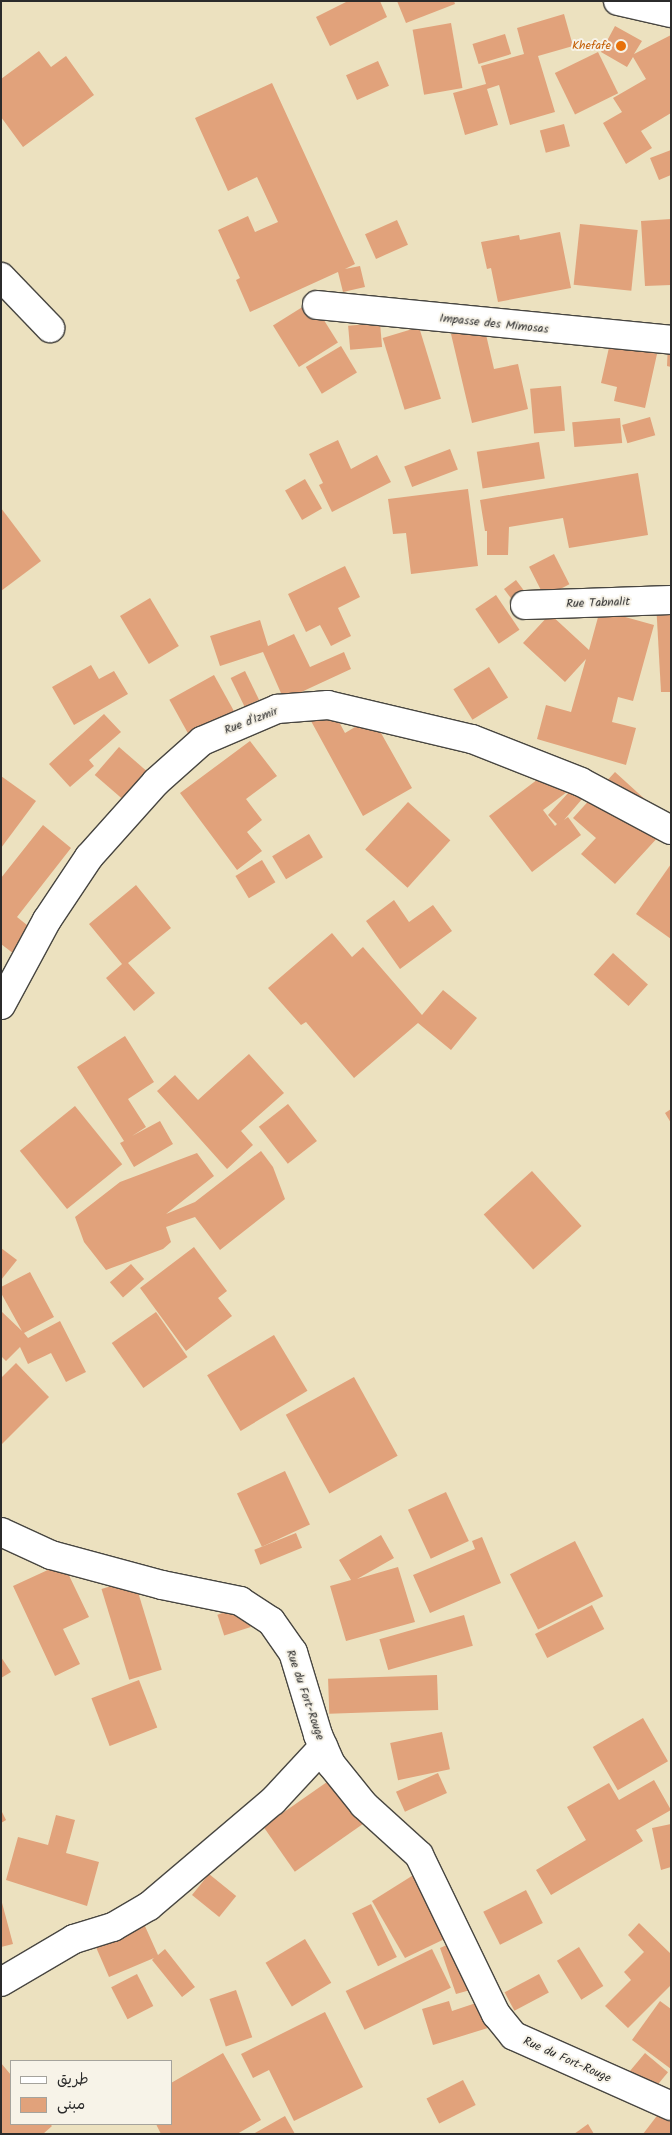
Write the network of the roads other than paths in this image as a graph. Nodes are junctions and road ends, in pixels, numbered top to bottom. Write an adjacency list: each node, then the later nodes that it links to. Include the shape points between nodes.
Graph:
1 (618, 1): 2 (street)
2 (671, 14)
3 (1, 277): 5 (street)
4 (317, 305): 6 (street, Impasse des Mimosas)
5 (50, 328)
6 (671, 340)
7 (671, 600): 8 (street, Rue Tabnalit)
8 (525, 605)
9 (671, 830): 10 (street, Rue d'Izmir, via 581,782 472,739 328,705 277,710 202,741 156,782 89,857 47,920)
10 (1, 1005)
11 (1, 1532): 12 (street, Rue du Fort-Rouge, via 51,1555 162,1585 240,1601 270,1620 293,1652)
12 (323, 1747): 13 (street, via 273,1801 149,1906 113,1927 74,1939); 14 (street, Rue du Fort-Rouge, via 331,1764 364,1805 419,1855 496,2014 514,2036)
13 (1, 1982)
14 (671, 2106)

